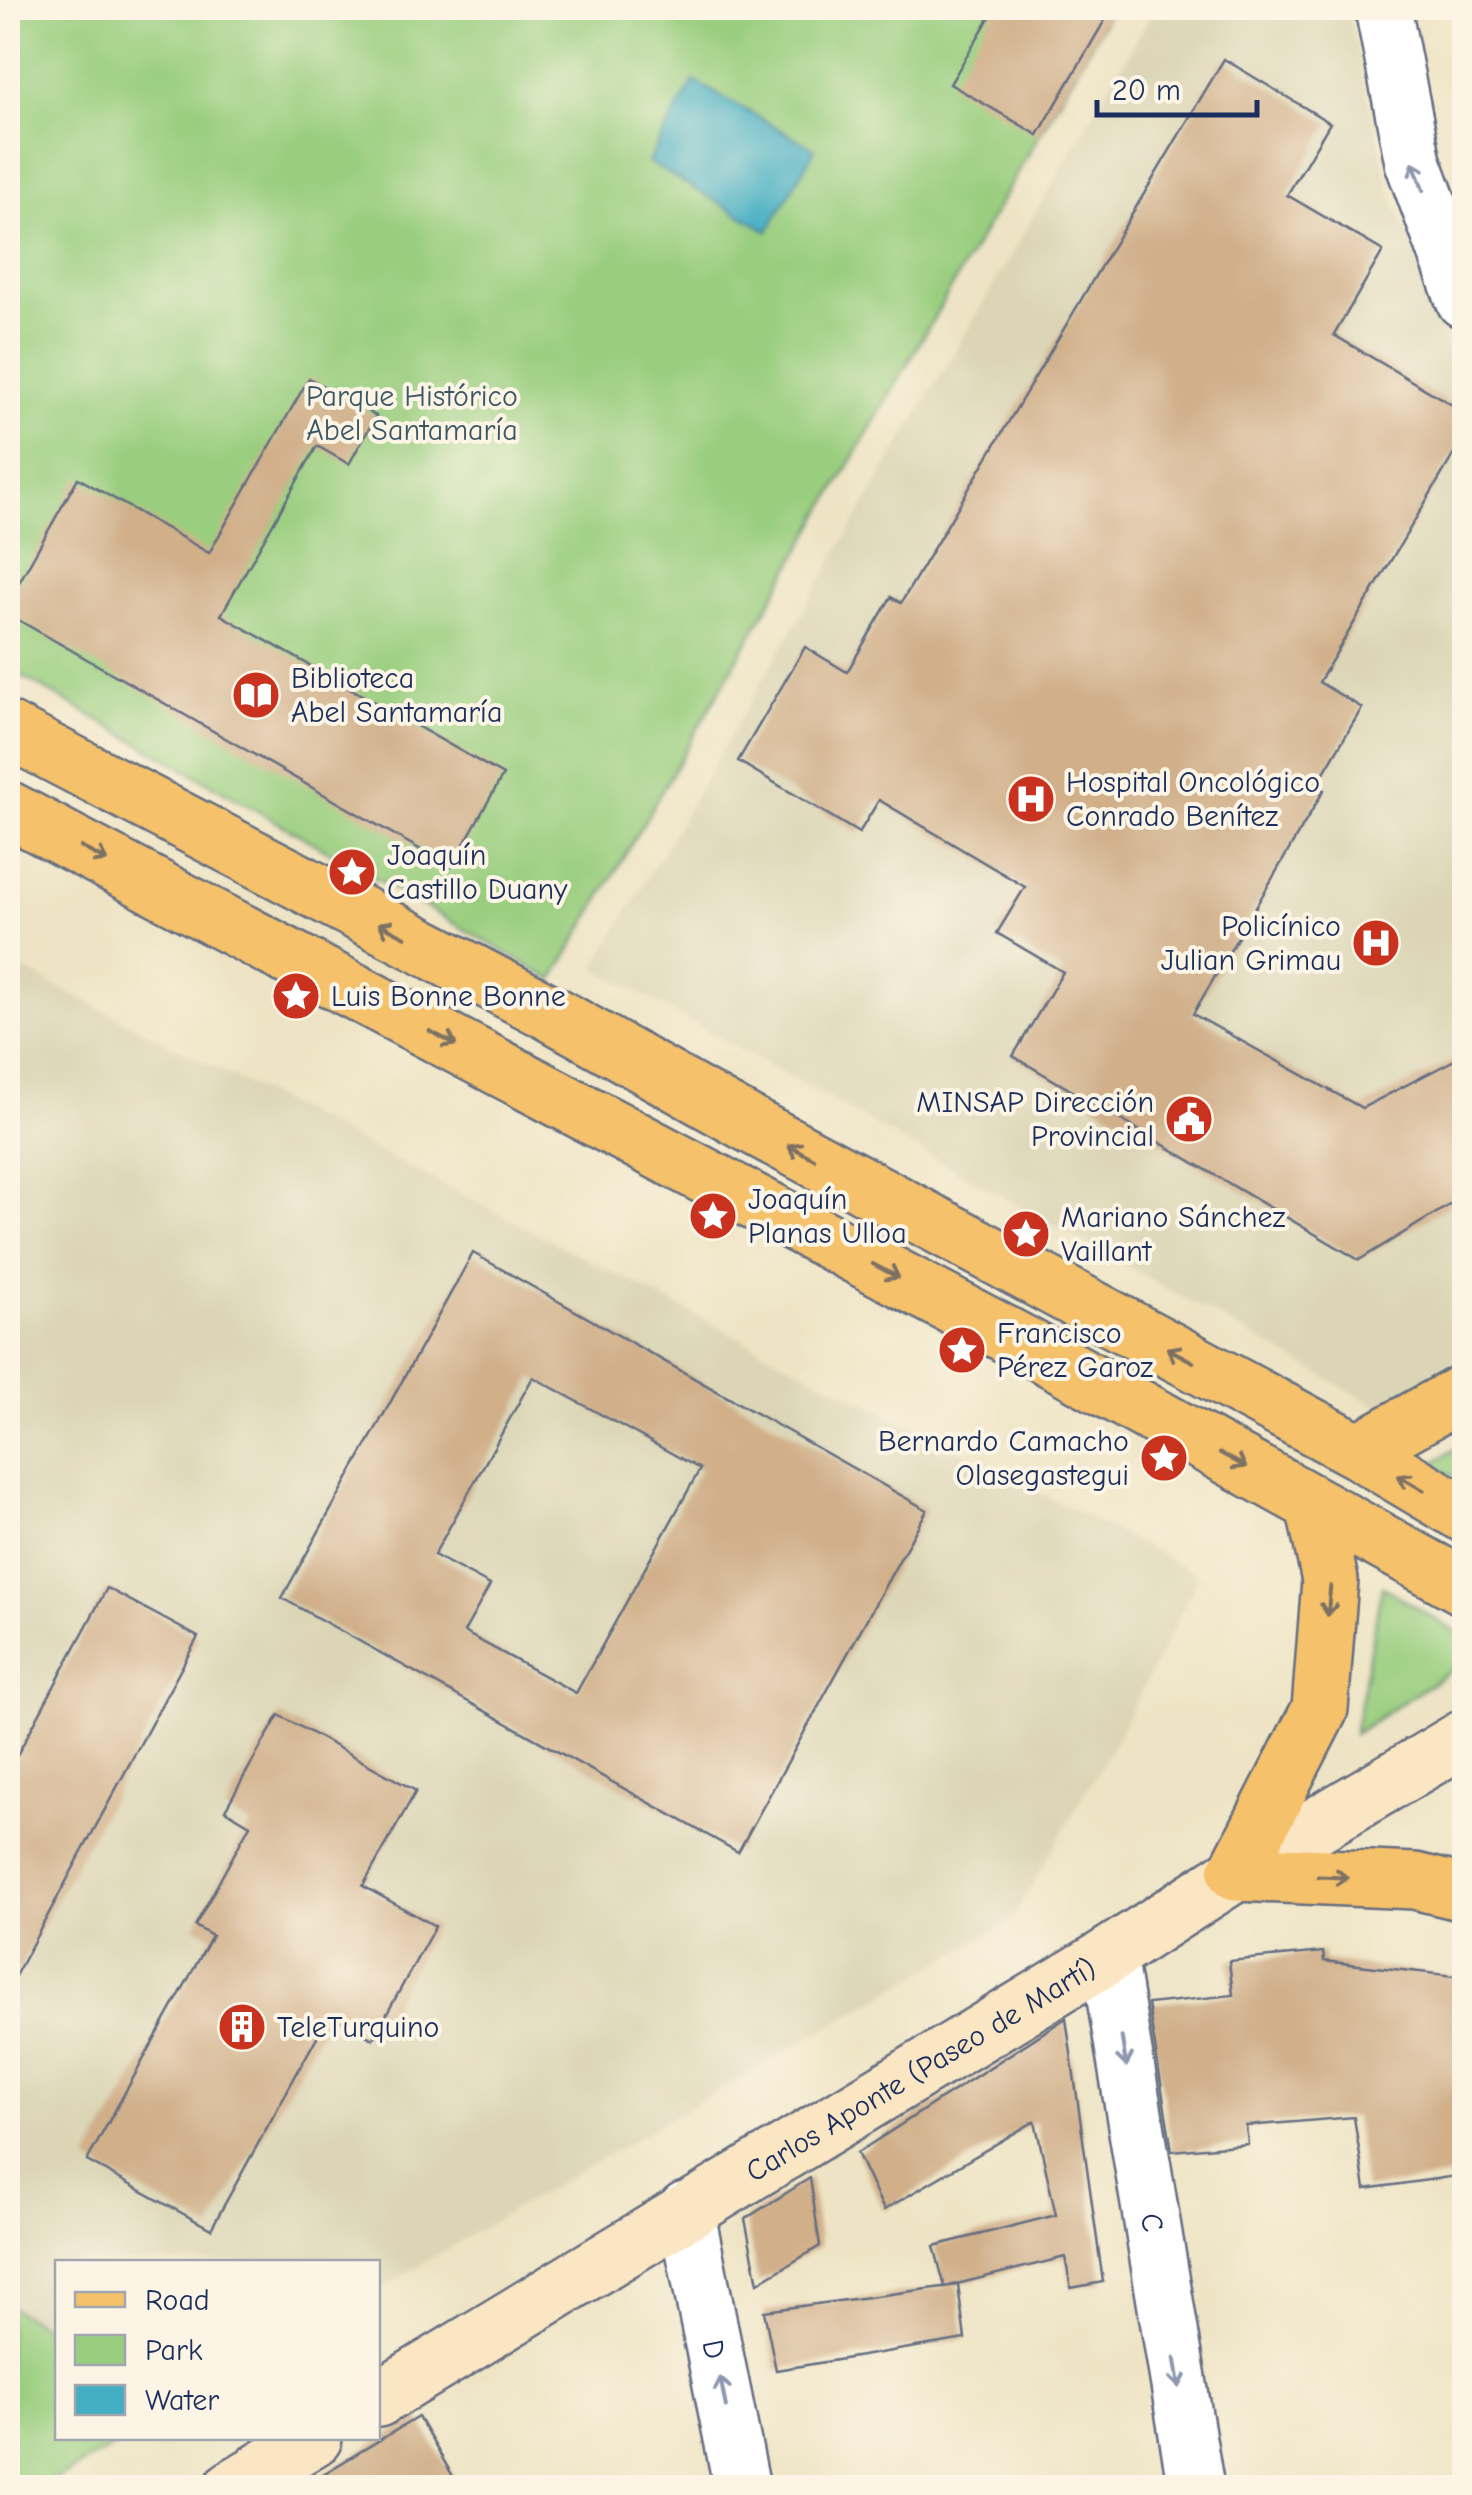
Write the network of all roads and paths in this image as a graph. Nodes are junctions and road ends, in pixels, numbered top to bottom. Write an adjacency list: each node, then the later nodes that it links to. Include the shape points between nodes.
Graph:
1 (1384, 8): 2 (street, one-way to 1, via 1413,162)
2 (1464, 300)
3 (8, 730): 6 (main road, one-way to 3, via 549,1012)
4 (8, 809): 7 (main road, one-way to 7, via 1024,1344)
5 (1464, 1392): 6 (main road)
6 (1358, 1451): 8 (main road, one-way to 6)
7 (1314, 1506): 9 (main road); 11 (main road, one-way to 11, via 1330,1580 1320,1709)
8 (1464, 1514)
9 (1464, 1587)
10 (1464, 1738): 11 (main road, Carlos Aponte (Paseo de Martí))
11 (1236, 1873): 12 (main road, one-way to 12, via 1415,1880); 13 (main road, Carlos Aponte (Paseo de Martí))
12 (1464, 1893)
13 (1108, 1956): 14 (main road, Carlos Aponte (Paseo de Martí)); 19 (street, C, one-way to 19)
14 (686, 2210): 15 (main road, Carlos Aponte (Paseo de Martí)); 18 (street, D, one-way to 14)
15 (380, 2398)
16 (311, 2440): 17 (main road)
17 (232, 2488)
18 (742, 2488)
19 (1196, 2488)

